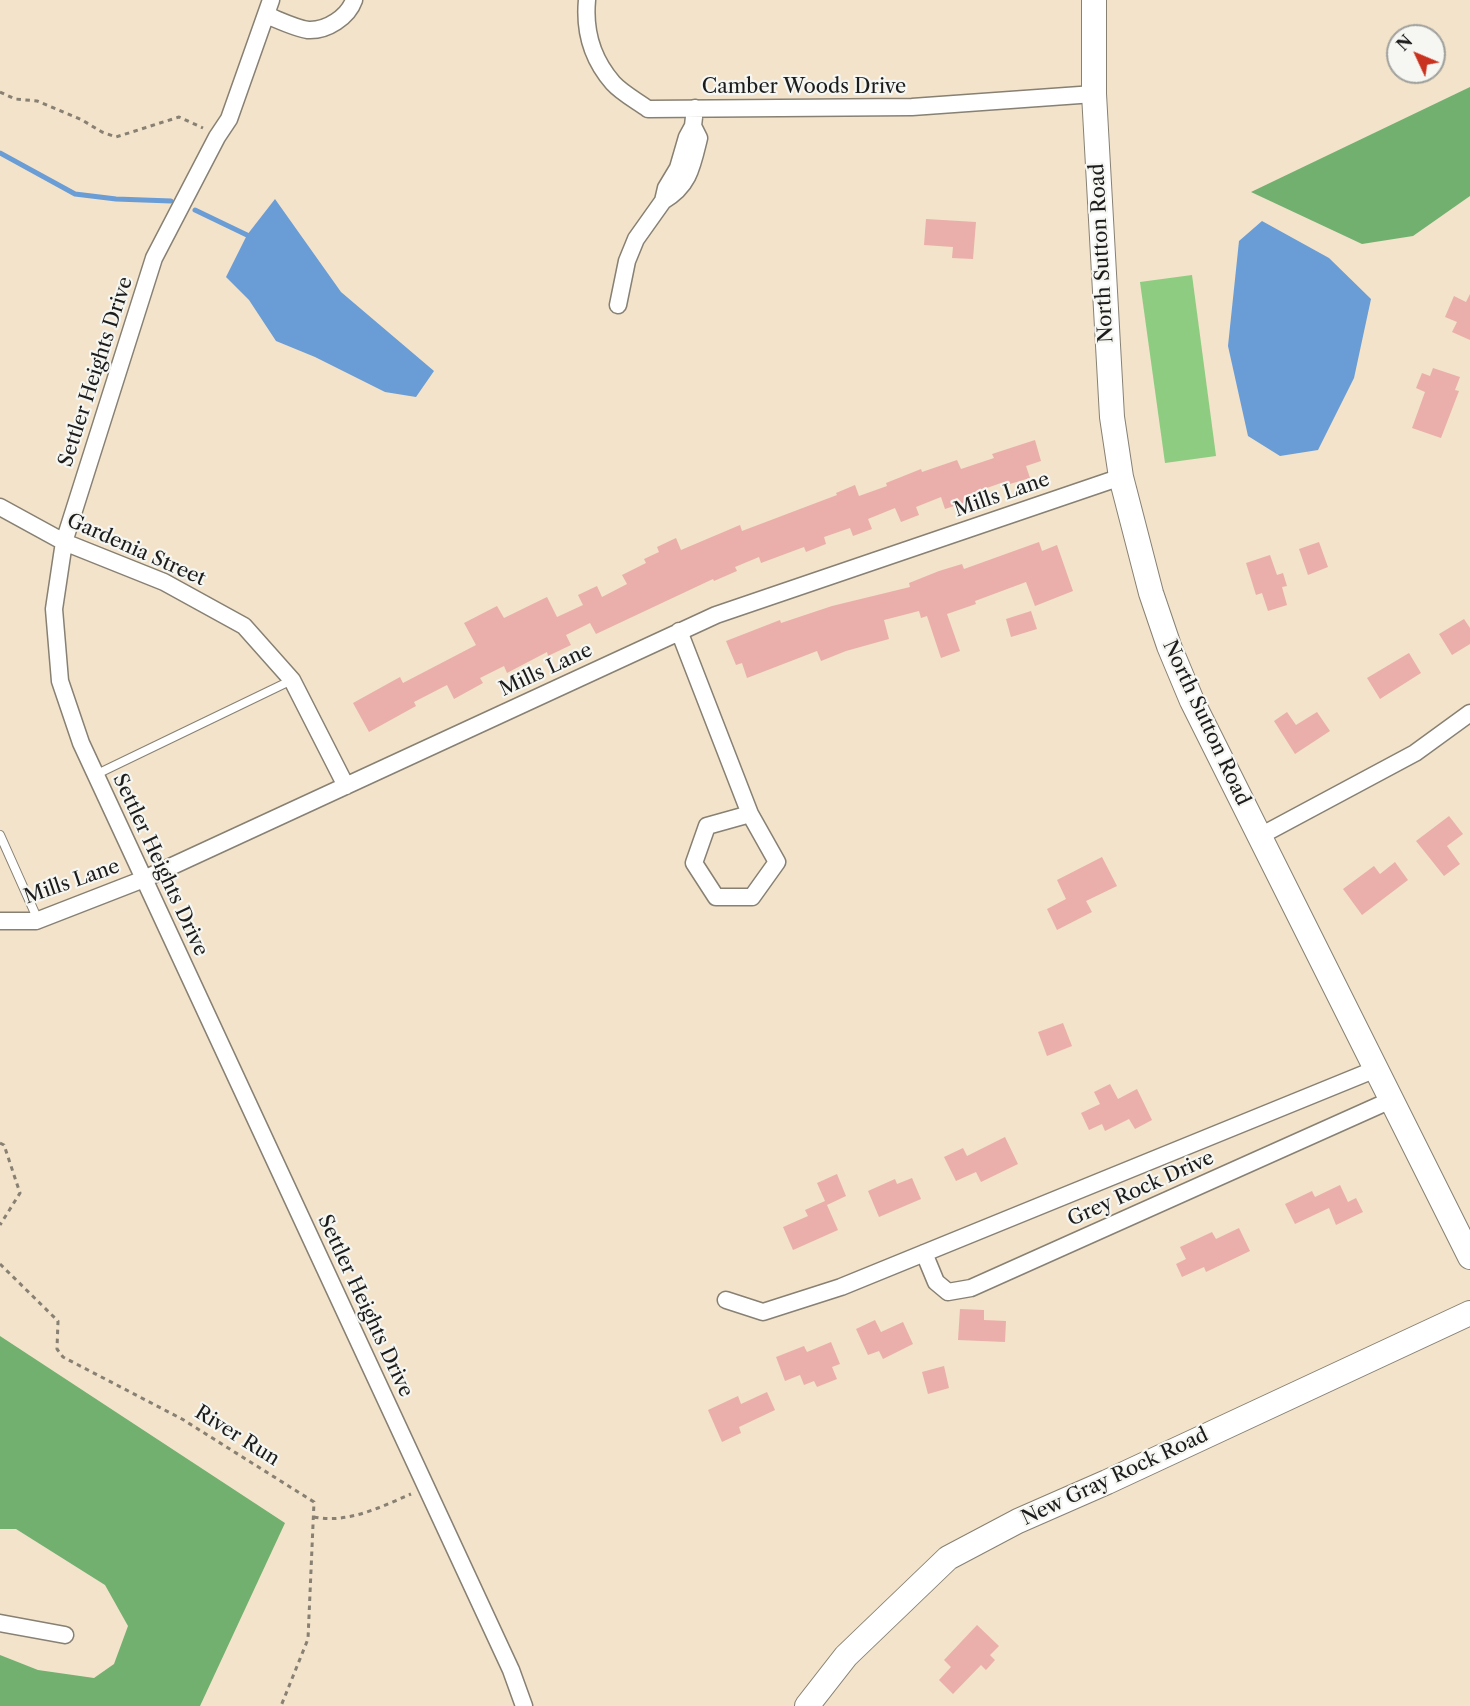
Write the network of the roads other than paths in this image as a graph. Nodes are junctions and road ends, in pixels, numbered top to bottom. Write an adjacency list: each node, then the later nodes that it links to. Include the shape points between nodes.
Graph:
1 (354, 0): 4 (street, via 352,8 334,24 309,30)
2 (586, 0): 6 (street, Camber Woods Drive, via 585,17 593,53 614,85 648,109)
3 (1094, 0): 5 (main road, North Sutton Road)
4 (269, 8): 10 (street, Settler Heights Drive, via 229,119 154,258)
5 (1094, 94): 6 (street, Camber Woods Drive, via 912,107); 8 (main road, North Sutton Road, via 1112,417)
6 (695, 108): 7 (street, via 683,171 666,188 663,201 636,238)
7 (618, 305)
8 (1121, 477): 11 (street, Mills Lane, via 795,587); 18 (main road, North Sutton Road, via 1169,646 1192,701)
9 (0, 507): 10 (street, Gardenia Street)
10 (64, 542): 12 (street, Gardenia Street, via 164,582 244,626); 14 (street, Settler Heights Drive, via 54,609 60,681)
11 (679, 632): 15 (street, Mills Lane); 16 (street)
12 (292, 680): 14 (lane); 15 (street, Gardenia Street)
13 (1470, 713): 18 (street, via 1415,753)
14 (95, 775): 19 (street, Settler Heights Drive)
15 (346, 786): 19 (street, Mills Lane)
16 (750, 814): 16 (street, via 707,826 694,863 716,897 752,897 777,862)
17 (0, 835): 20 (lane)
18 (1260, 836): 22 (main road, North Sutton Road)
19 (144, 879): 20 (street, Mills Lane); 30 (street, Settler Heights Drive, via 511,1670)
20 (38, 920): 21 (street, Mills Lane)
21 (0, 921)
22 (1376, 1068): 23 (main road, North Sutton Road); 24 (street, Grey Rock Drive)
23 (1391, 1100): 24 (street, Grey Rock Drive, via 971,1287 948,1292 936,1282); 25 (main road, North Sutton Road)
24 (924, 1253): 26 (street, Grey Rock Drive, via 841,1287 763,1312)
25 (1470, 1257)
26 (726, 1300)
27 (1470, 1313): 31 (main road, New Gray Rock Road, via 1018,1521 948,1558 846,1656)
28 (0, 1623): 29 (street)
29 (65, 1635)
30 (524, 1706)
31 (807, 1706)

